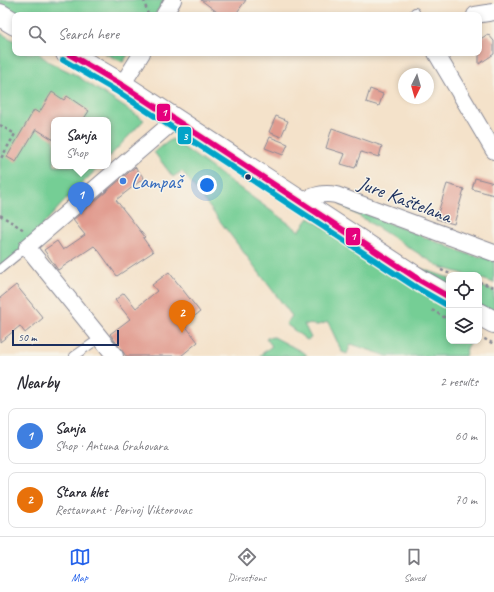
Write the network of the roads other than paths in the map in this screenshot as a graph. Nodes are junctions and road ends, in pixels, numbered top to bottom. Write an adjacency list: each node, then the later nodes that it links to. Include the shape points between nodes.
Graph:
1 (173, 0): 2 (street)
2 (166, 12)
3 (494, 12): 4 (street)
4 (482, 14)
5 (0, 15): 6 (main road)
6 (12, 22)
7 (72, 56): 10 (main road)
8 (140, 56): 10 (street)
9 (438, 56): 12 (street)
10 (122, 85): 11 (main road)
11 (175, 120): 13 (main road); 14 (street)
12 (494, 151)
13 (301, 202): 15 (street, Jure Kaštelana, via 325,193 336,195); 17 (main road)
14 (31, 243): 16 (lane); 20 (street)
15 (494, 253)
16 (0, 269)
17 (446, 295)
18 (482, 316): 19 (main road)
19 (494, 322)
20 (100, 338): 21 (lane); 22 (street)
21 (74, 356)
22 (115, 356)

